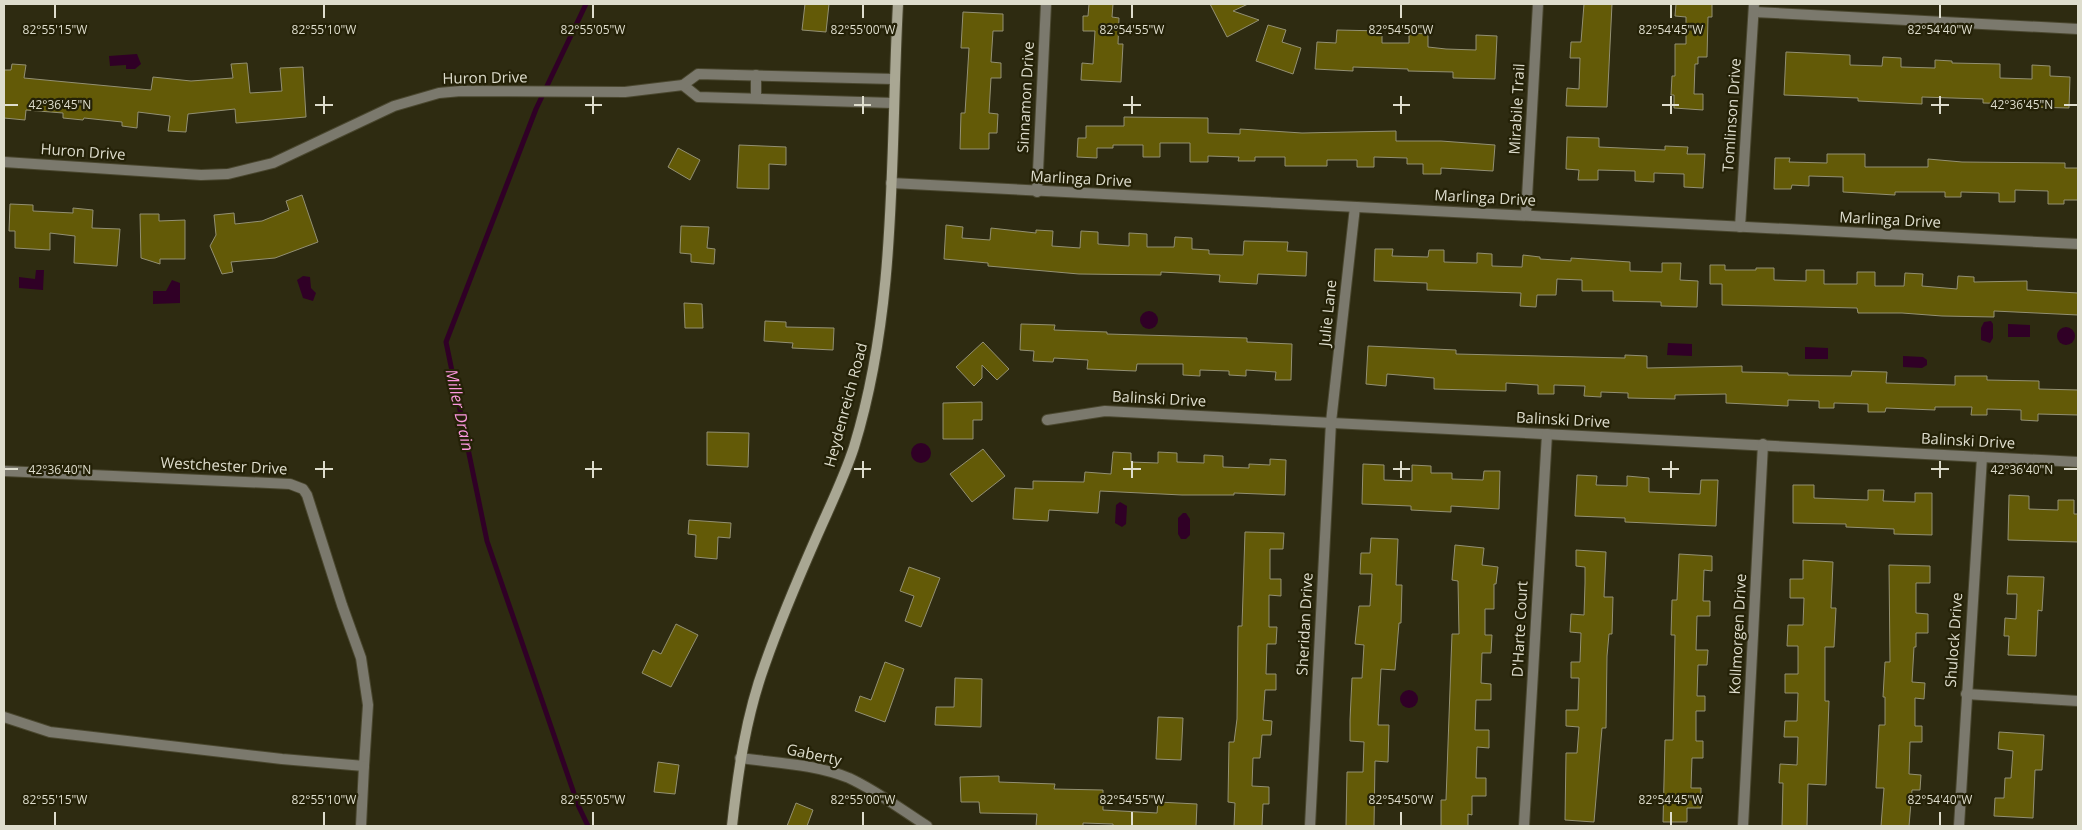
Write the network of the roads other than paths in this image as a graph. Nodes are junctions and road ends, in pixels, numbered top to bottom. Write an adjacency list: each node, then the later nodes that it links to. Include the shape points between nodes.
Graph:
1 (898, 4): 7 (street, Heydenreich Road)
2 (1046, 4): 13 (street, Sinnamon Drive)
3 (1538, 4): 15 (street, Mirabile Trail)
4 (1754, 8): 5 (street); 16 (street, Tomlinson Drive)
5 (2078, 29)
6 (756, 75): 7 (street, Huron Drive); 8 (street, Huron Drive, via 698,74); 9 (street)
7 (894, 79): 10 (street, Heydenreich Road)
8 (683, 85): 9 (street, via 698,98); 11 (street, Huron Drive, via 625,92 439,93 394,106 294,155 228,174)
9 (756, 98): 10 (street)
10 (893, 103): 12 (street, Heydenreich Road)
11 (4, 162)
12 (891, 183): 13 (street, Marlinga Drive); 28 (street, Heydenreich Road, via 884,301 873,371 860,424 841,482 764,665)
13 (1037, 192): 14 (street, Marlinga Drive)
14 (1355, 207): 15 (street, Marlinga Drive); 19 (street, Julie Lane)
15 (1526, 215): 16 (street, Marlinga Drive)
16 (1740, 227): 17 (street, Marlinga Drive)
17 (2078, 244)
18 (1048, 420): 19 (street, Balinski Drive, via 1105,411)
19 (1331, 422): 20 (street, Balinski Drive); 33 (street, Sheridan Drive)
20 (1547, 434): 21 (street, Balinski Drive); 34 (street, D'Harte Court)
21 (1763, 444): 22 (street, Balinski Drive); 35 (street, Kollmorgen Drive)
22 (1982, 456): 23 (street, Balinski Drive); 25 (street, Shulock Drive)
23 (2078, 462)
24 (4, 471): 29 (street, Westchester Drive, via 290,484 302,489 307,495 362,658 368,700)
25 (1966, 694): 26 (street); 36 (street, Shulock Drive)
26 (2078, 700)
27 (4, 717): 29 (street, via 50,732)
28 (740, 758): 31 (street, Heydenreich Road); 32 (street, Gaberty, via 803,766 848,778)
29 (364, 766): 30 (street, Westchester Drive)
30 (362, 826)
31 (732, 826)
32 (927, 826)
33 (1310, 826)
34 (1524, 826)
35 (1743, 826)
36 (1959, 826)

